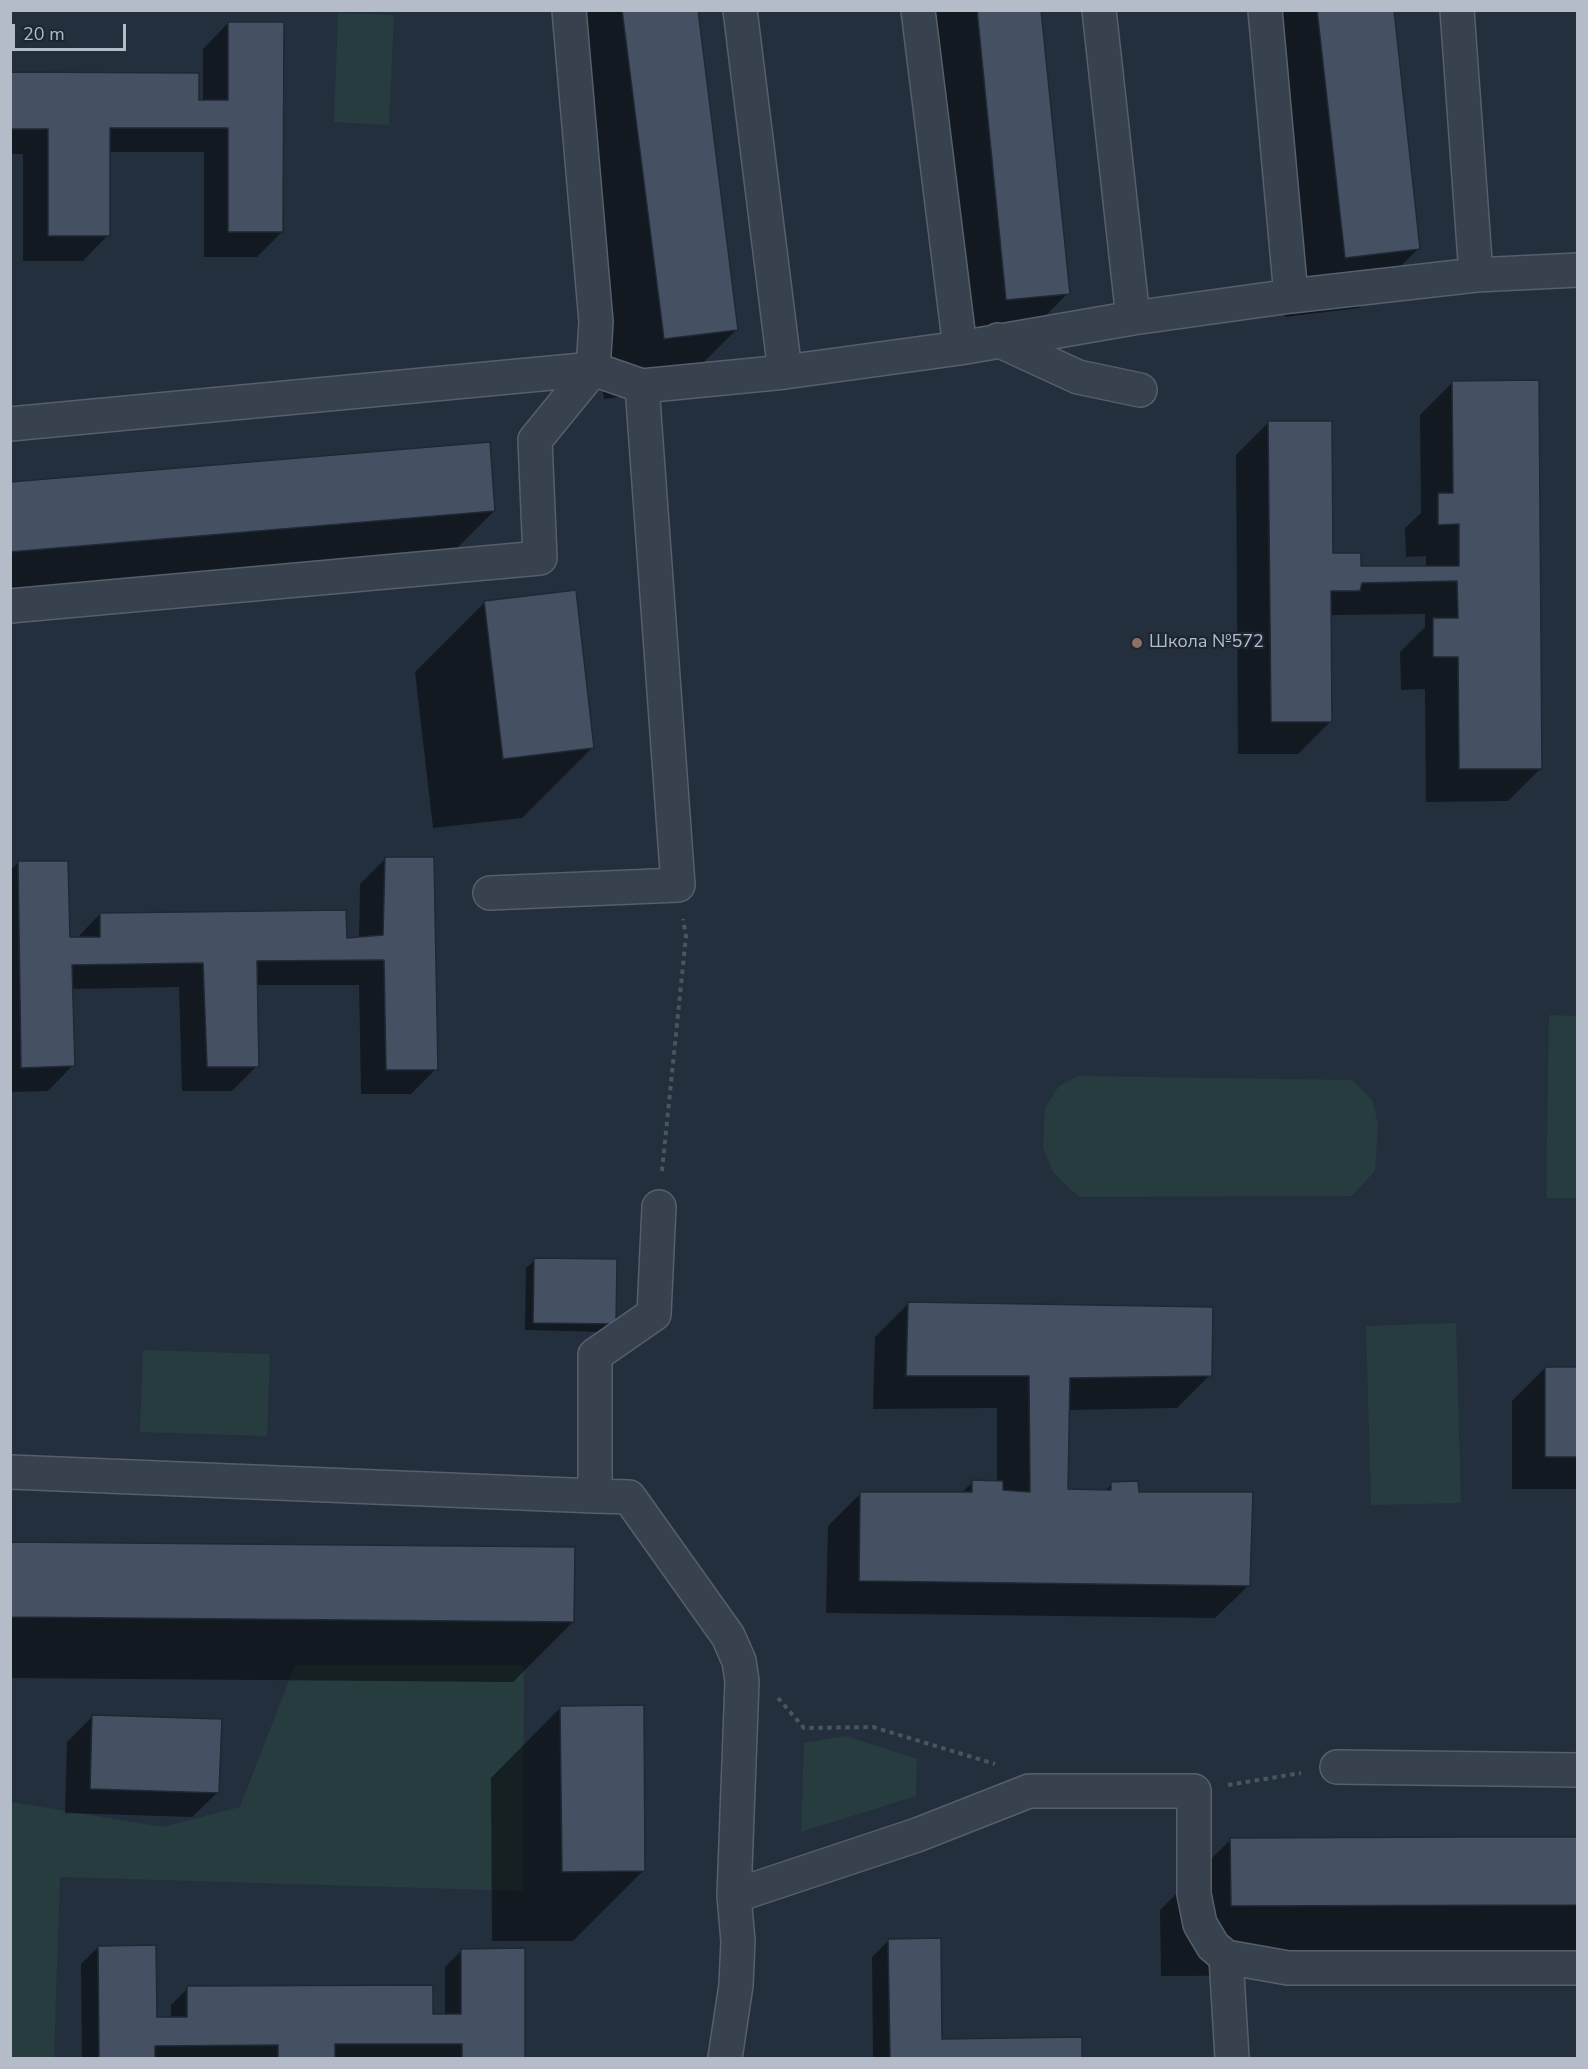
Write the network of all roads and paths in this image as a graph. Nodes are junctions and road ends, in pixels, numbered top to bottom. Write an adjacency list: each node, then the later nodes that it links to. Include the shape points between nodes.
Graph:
1 (569, 10): 13 (lane, via 596,322)
2 (740, 10): 14 (lane)
3 (918, 10): 12 (lane)
4 (1099, 10): 10 (lane)
5 (1265, 10): 9 (lane)
6 (1457, 10): 8 (lane)
7 (1578, 270): 8 (lane)
8 (1476, 275): 9 (lane)
9 (1291, 296): 10 (lane)
10 (1133, 318): 11 (lane)
11 (998, 340): 12 (lane); 16 (lane, via 1078,377)
12 (960, 348): 14 (lane)
13 (593, 369): 15 (lane); 17 (lane); 18 (lane, via 535,440 540,558)
14 (785, 372): 15 (lane)
15 (642, 386): 19 (lane)
16 (1140, 390)
17 (10, 424)
18 (10, 606)
19 (678, 885): 20 (lane); 21 (path, via 686,936)
20 (490, 893)
21 (659, 1207): 23 (lane, via 654,1314 595,1355)
22 (10, 1472): 23 (lane)
23 (595, 1496): 24 (lane, via 629,1497 728,1636 739,1661)
24 (742, 1681): 27 (path, via 763,1682 804,1728 873,1727 1024,1773); 29 (lane)
25 (1337, 1767): 26 (lane); 28 (path)
26 (1578, 1770)
27 (1029, 1791): 28 (lane); 29 (lane, via 917,1835)
28 (1194, 1791): 30 (lane, via 1194,1894 1200,1924 1213,1946)
29 (734, 1896): 32 (lane, via 736,1985)
30 (1226, 1957): 31 (lane, via 1288,1968); 33 (lane)
31 (1578, 1968)
32 (725, 2058)
33 (1232, 2058)

